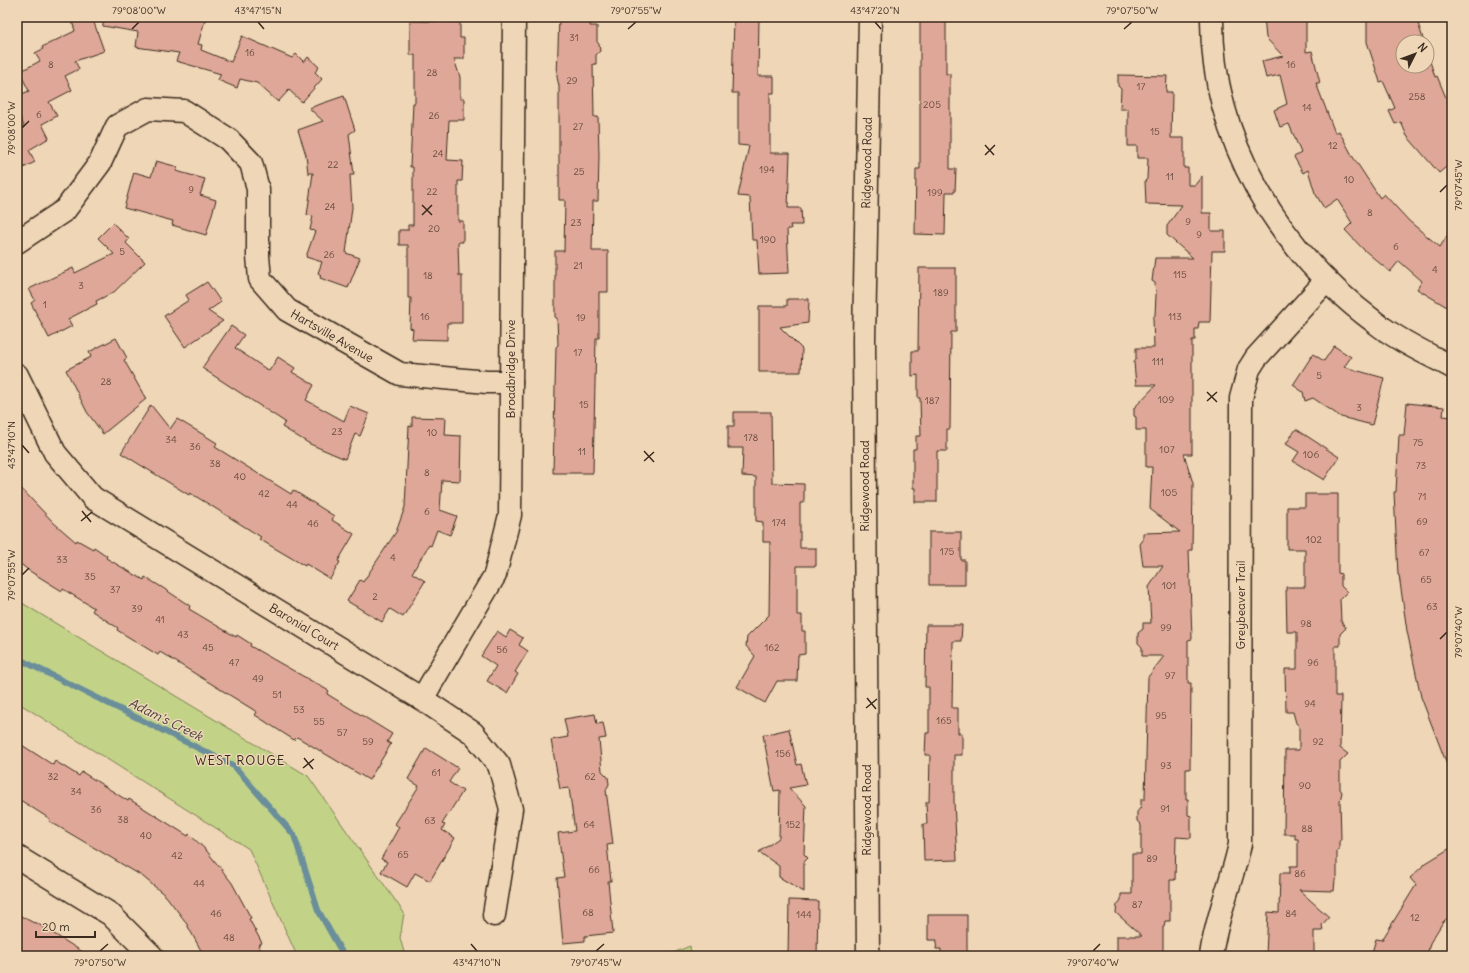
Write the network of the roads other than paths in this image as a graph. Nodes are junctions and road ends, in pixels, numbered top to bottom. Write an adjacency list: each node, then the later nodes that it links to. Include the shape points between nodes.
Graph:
1 (514, 17): 8 (street, Broadbridge Drive)
2 (870, 17): 13 (street, Ridgewood Road, via 864,340)
3 (1212, 17): 5 (street, via 1211,38 1221,100 1236,147 1280,227 1299,252)
4 (17, 242): 8 (street, Hartsville Avenue, via 65,210 100,163 117,126 148,109 184,111 228,139 251,163 258,189 260,279 287,310 400,374)
5 (1326, 280): 6 (street, via 1377,324); 14 (street, Greybeaver Trail, via 1256,358 1249,369 1241,398 1240,844 1214,932)
6 (1452, 367)
7 (17, 375): 9 (street, Baronial Court, via 55,452 93,498)
8 (511, 382): 9 (street, Broadbridge Drive, via 510,515 495,575)
9 (422, 699): 11 (street, Baronial Court, via 473,733 499,765 511,809)
10 (17, 857): 12 (street, via 110,914)
11 (494, 914)
12 (152, 956)
13 (868, 956)
14 (1211, 956)

